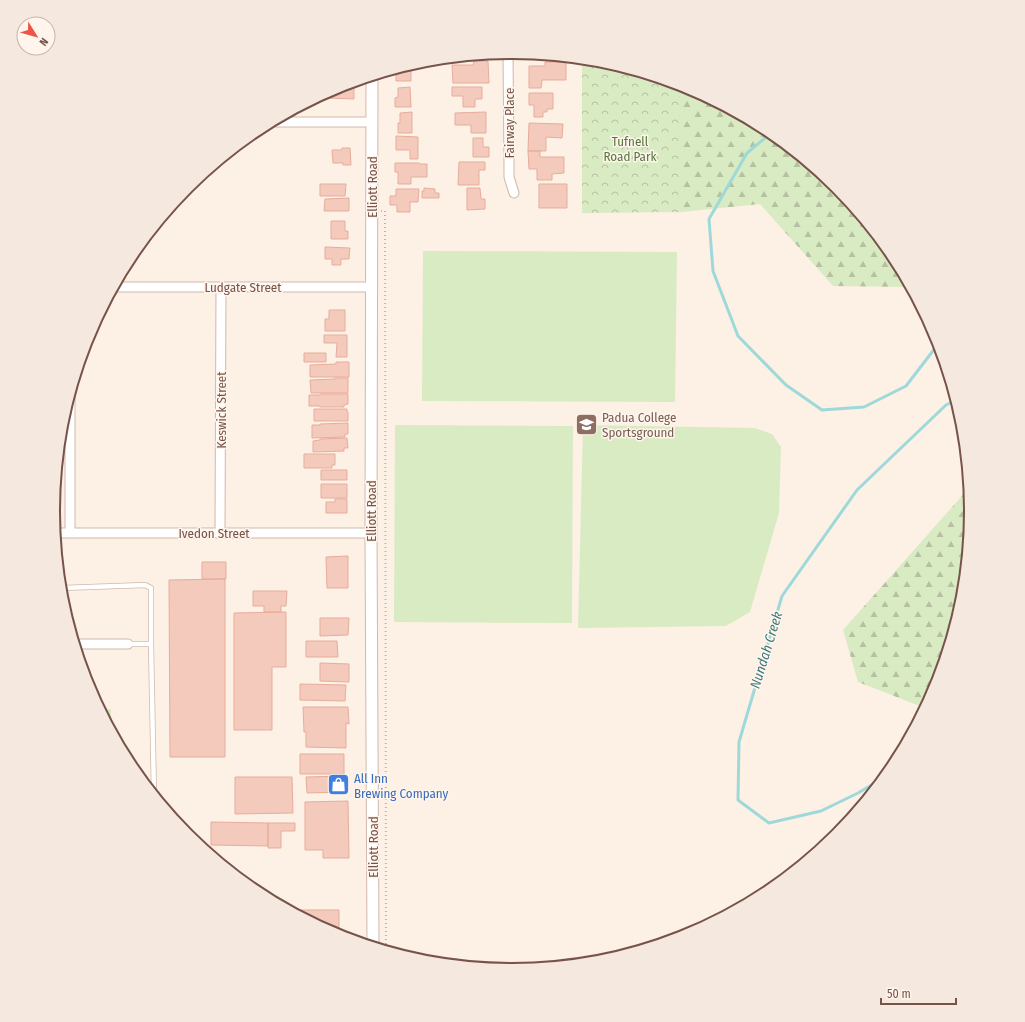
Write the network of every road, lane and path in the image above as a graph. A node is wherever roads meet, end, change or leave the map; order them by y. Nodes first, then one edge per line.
1 (508, 59) edge
2 (372, 81) edge
3 (284, 122) edge
4 (372, 122) junction
5 (514, 193) dead end
6 (372, 211) junction
7 (120, 287) edge
8 (221, 287) junction
9 (371, 287) junction
10 (70, 419) edge
11 (371, 532) junction
12 (61, 533) edge
13 (70, 533) junction
14 (220, 533) junction
15 (67, 588) edge
16 (81, 644) edge
17 (128, 644) joint
18 (151, 644) junction
19 (154, 786) edge
20 (373, 941) edge
21 (386, 945) edge

1 - 5 street, Fairway Place
2 - 4 street, Elliott Road
3 - 4 street
4 - 6 street, Elliott Road
6 - 9 street, Elliott Road
6 - 21 path
7 - 8 street, Ludgate Street
8 - 9 street, Ludgate Street
8 - 14 street, Keswick Street
9 - 11 street, Elliott Road
10 - 13 street
11 - 14 street, Ivedon Street
11 - 20 street, Elliott Road
12 - 13 street, Ivedon Street
13 - 14 street, Ivedon Street
15 - 18 lane
16 - 17 street
17 - 18 lane
18 - 19 lane

